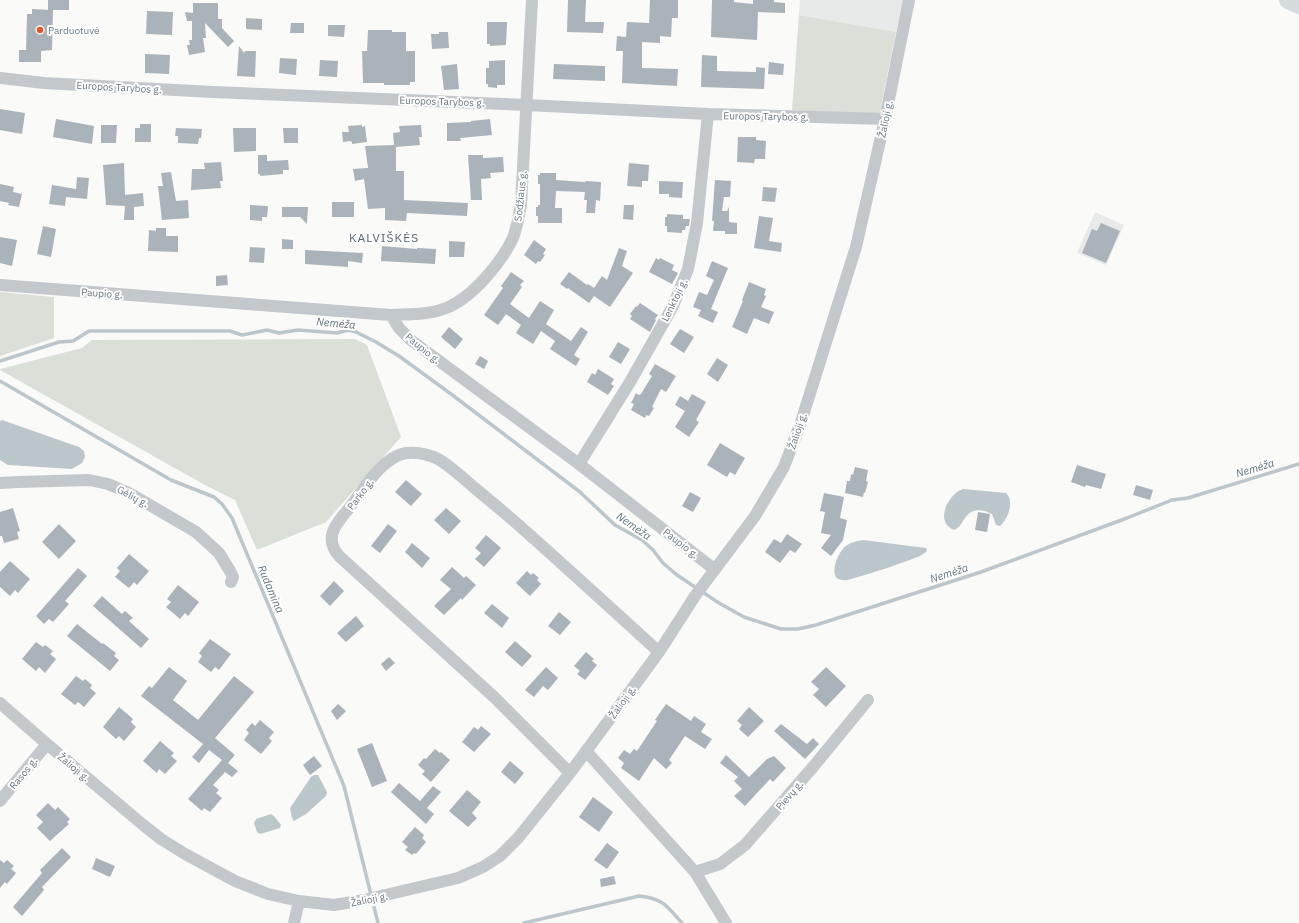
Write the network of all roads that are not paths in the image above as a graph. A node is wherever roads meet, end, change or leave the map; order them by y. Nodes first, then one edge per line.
1 (532, 0) edge
2 (909, 0) edge
3 (1288, 0) edge
4 (1299, 5) edge
5 (0, 78) edge
6 (527, 104) junction
7 (708, 114) junction
8 (885, 119) junction
9 (0, 285) edge
10 (391, 315) junction
11 (579, 464) junction
12 (0, 483) edge
13 (714, 569) junction
14 (232, 582) dead end
15 (659, 652) junction
16 (868, 700) dead end
17 (0, 703) edge
18 (47, 744) junction
19 (586, 751) junction
20 (570, 773) junction
21 (0, 801) edge
22 (695, 872) junction
23 (298, 902) junction
24 (294, 923) edge
25 (726, 923) edge

1 - 6 street, Sodžiaus g.
2 - 8 street, Žalioji g.
3 - 4 main road
5 - 6 street, Europos Tarybos g.
6 - 7 street, Europos Tarybos g.
6 - 10 street, Sodžiaus g.
7 - 8 street, Europos Tarybos g.
7 - 11 street, Lenktoji g.
8 - 13 street, Žalioji g.
9 - 10 street, Paupio g.
10 - 11 street, Paupio g.
11 - 13 street, Paupio g.
12 - 14 street, Gėlių g.
13 - 15 street, Žalioji g.
15 - 19 street, Žalioji g.
15 - 20 street, Parko g.
16 - 22 street, Pievų g.
17 - 18 street, Žalioji g.
18 - 21 street, Rasos g.
18 - 23 street, Žalioji g.
19 - 20 street, Žalioji g.
19 - 22 street
20 - 23 street, Žalioji g.
22 - 25 street
23 - 24 street

